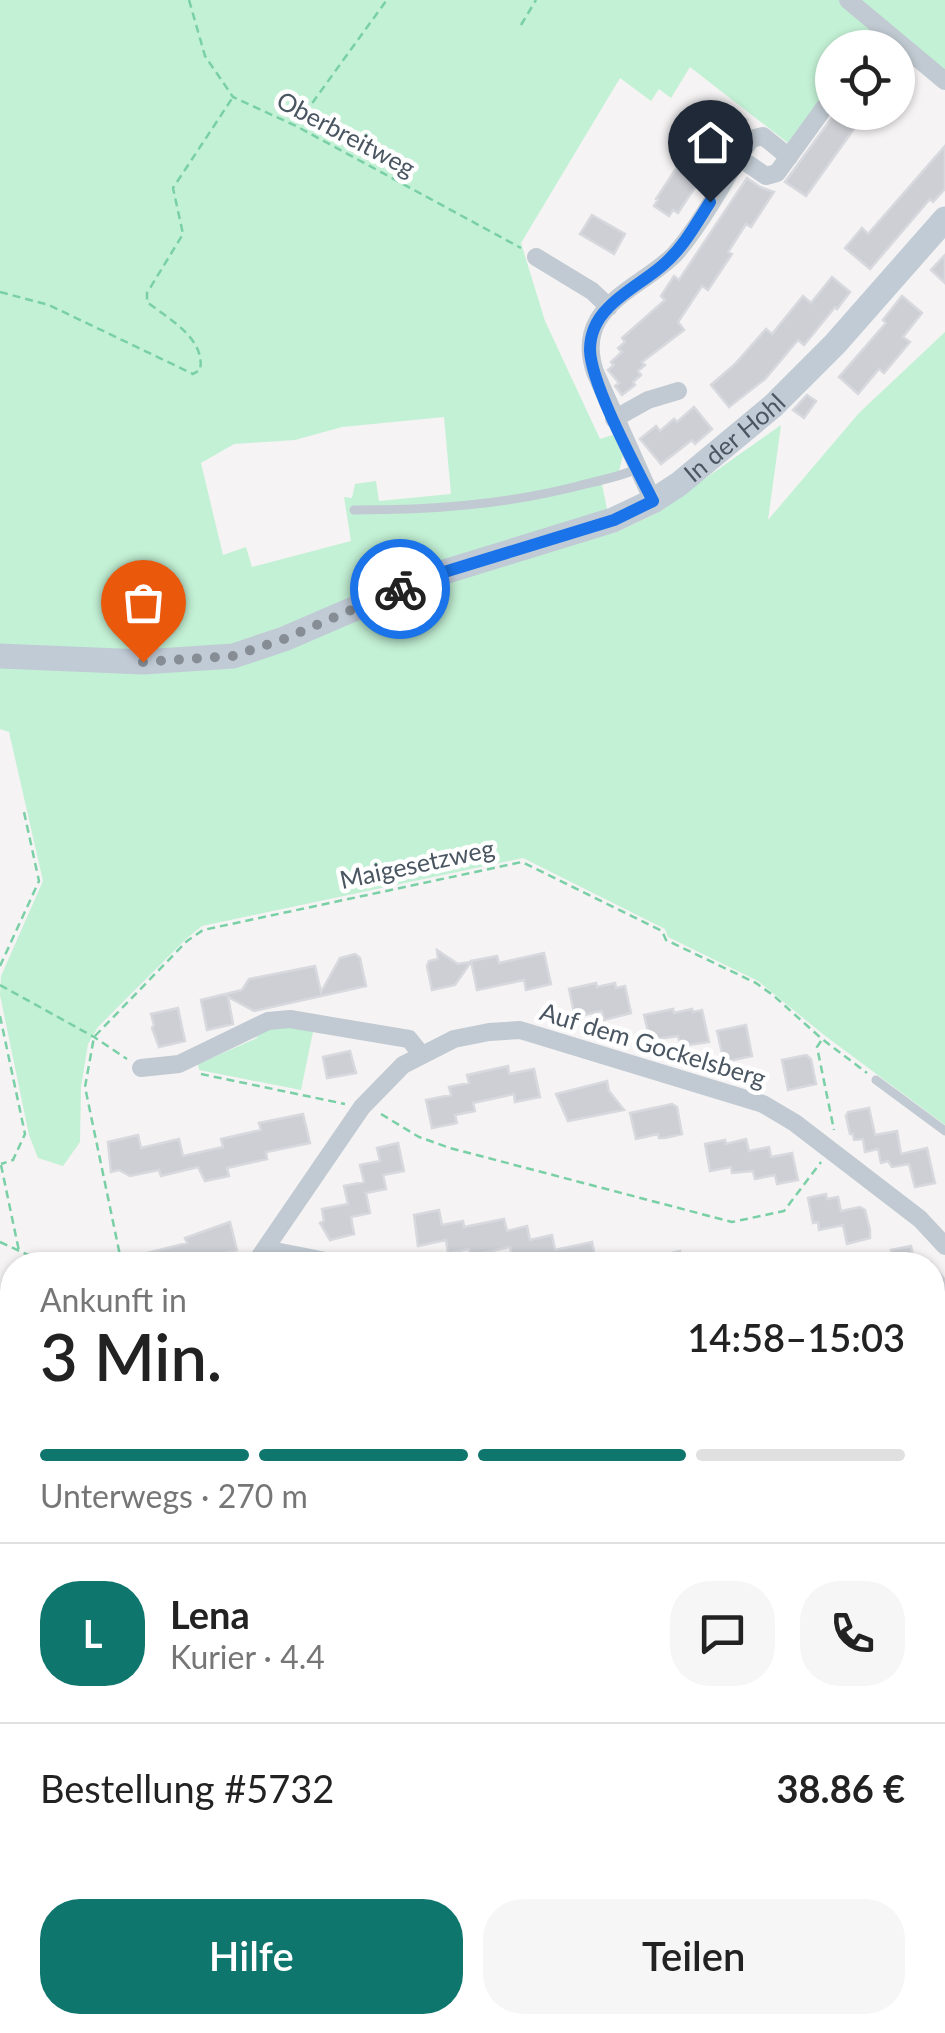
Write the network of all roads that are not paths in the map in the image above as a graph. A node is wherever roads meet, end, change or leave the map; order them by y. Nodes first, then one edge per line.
1 (848, 0) edge
2 (882, 28) joint
3 (945, 81) edge
4 (815, 120) edge
5 (790, 156) junction
6 (738, 157) junction
7 (945, 219) edge
8 (536, 257) road end
9 (609, 307) junction
10 (678, 390) dead end
11 (614, 419) junction
12 (637, 469) junction
13 (653, 501) junction
14 (354, 510) dead end
15 (0, 656) edge
16 (422, 1054) junction
17 (141, 1068) road end
18 (876, 1080) road end
19 (945, 1131) edge
20 (945, 1246) edge
21 (263, 1252) edge

1 - 2 street
2 - 3 street
4 - 5 street
5 - 6 street
5 - 6 street
6 - 9 street
7 - 13 street, In der Hohl
8 - 9 street
9 - 11 street
10 - 11 street
11 - 12 street
12 - 13 street
12 - 14 lane
13 - 15 street, In der Hohl
16 - 17 street
16 - 20 street, Auf dem Gockelsberg
16 - 21 street, Auf dem Gockelsberg
18 - 19 lane

